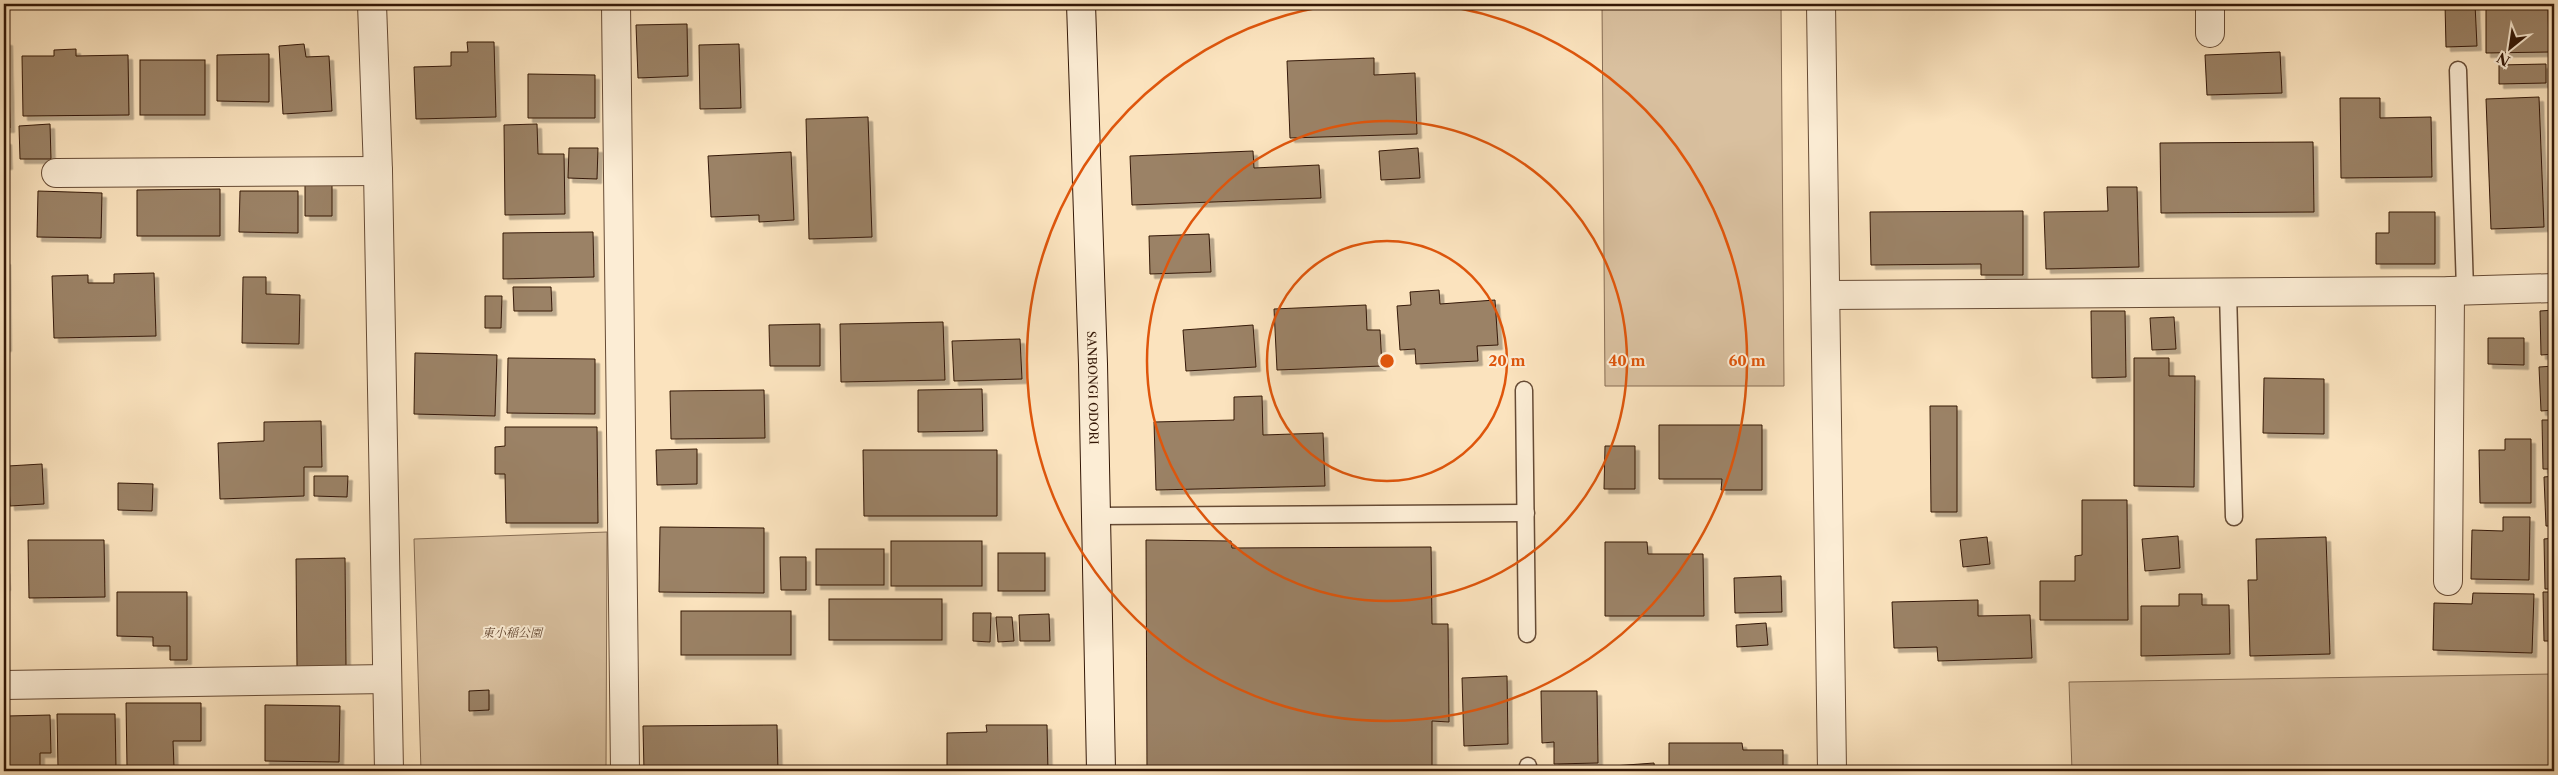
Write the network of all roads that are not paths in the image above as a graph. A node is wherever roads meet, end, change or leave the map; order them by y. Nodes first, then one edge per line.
1 (372, 4) edge
2 (616, 4) edge
3 (1081, 4) edge
4 (1821, 4) edge
5 (2210, 4) edge
6 (2210, 33) dead end
7 (2458, 70) dead end
8 (378, 171) junction
9 (56, 173) dead end
10 (2554, 288) edge
11 (2458, 291) junction
12 (2228, 292) junction
13 (1826, 295) junction
14 (1524, 390) dead end
15 (1526, 513) junction
16 (1096, 516) junction
17 (2234, 517) dead end
18 (2448, 581) dead end
19 (1527, 634) dead end
20 (387, 679) junction
21 (4, 685) edge
22 (389, 771) edge
23 (625, 771) edge
24 (1101, 771) edge
25 (1832, 771) edge

1 - 8 street
2 - 23 street
3 - 16 street, SANBONGI ODORI
4 - 13 street
5 - 6 street
7 - 11 lane
8 - 9 street
8 - 20 street
10 - 11 street
11 - 12 street
11 - 18 street
12 - 13 street
12 - 17 lane
13 - 25 street
14 - 15 lane
15 - 16 lane
15 - 19 lane
16 - 24 street, SANBONGI ODORI
20 - 21 street
20 - 22 street

